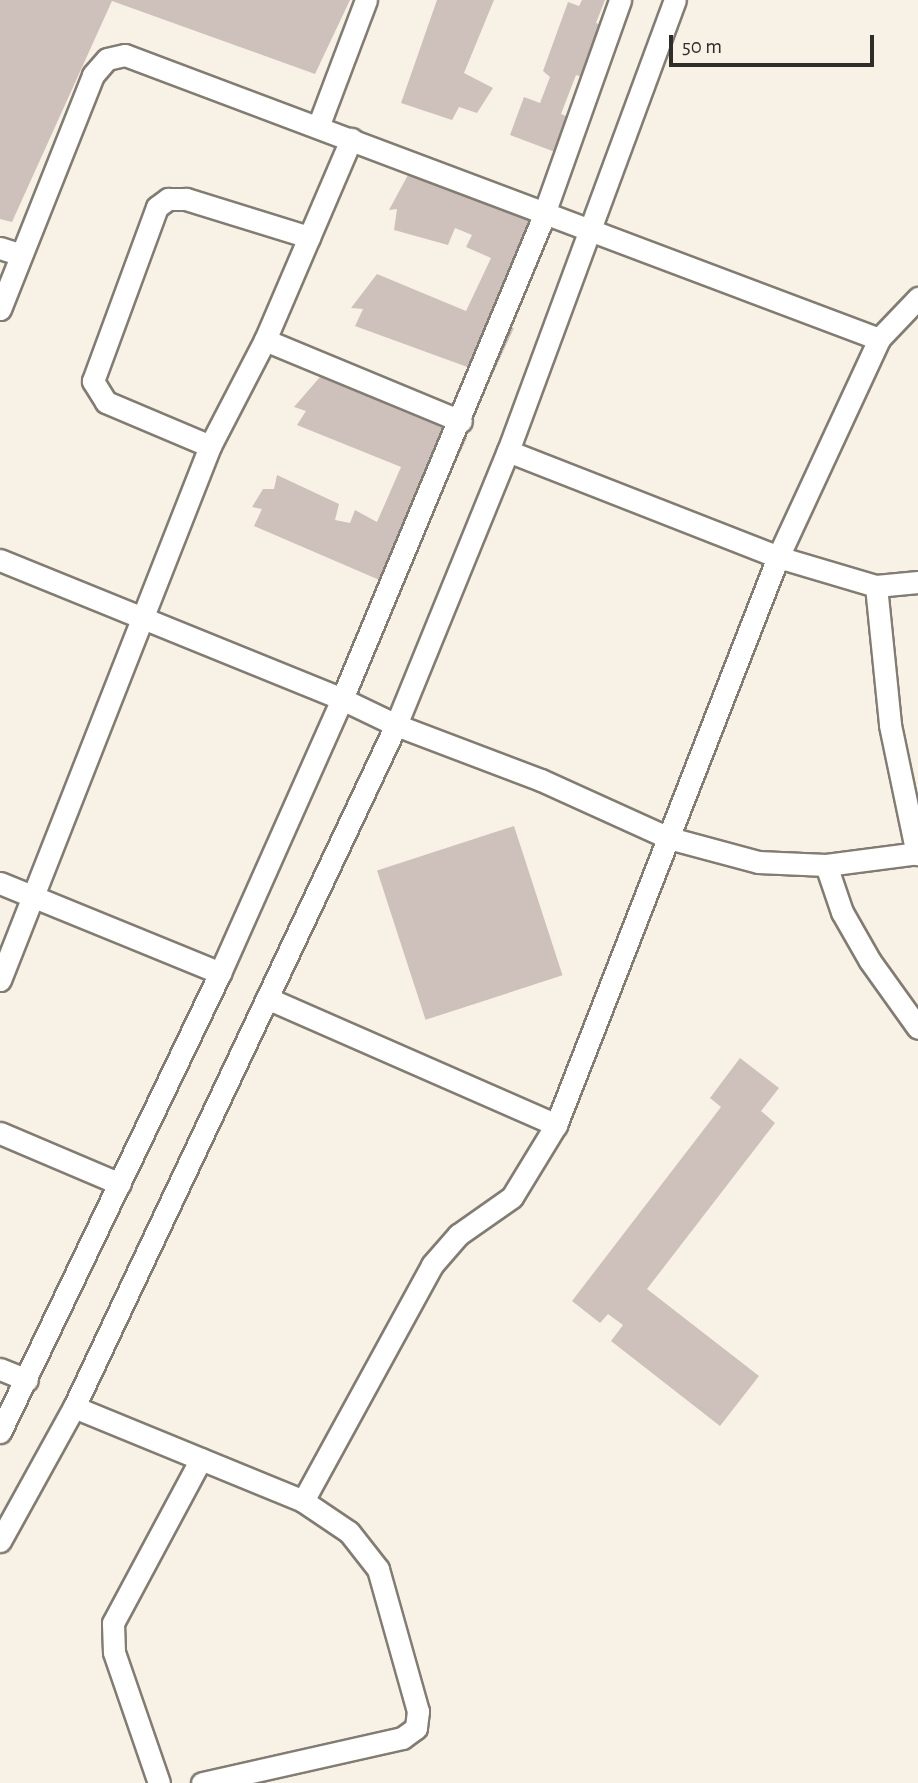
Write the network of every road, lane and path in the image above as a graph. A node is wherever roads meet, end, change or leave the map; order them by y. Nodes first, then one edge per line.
1 (366, 0) edge
2 (620, 0) edge
3 (674, 0) edge
4 (318, 127) junction
5 (351, 139) junction
6 (545, 212) junction
7 (591, 227) junction
8 (309, 236) junction
9 (0, 248) edge
10 (21, 255) junction
11 (918, 298) edge
12 (0, 309) edge
13 (879, 339) junction
14 (265, 340) junction
15 (461, 421) junction
16 (210, 446) junction
17 (508, 451) junction
18 (778, 557) junction
19 (0, 560) edge
20 (918, 582) edge
21 (876, 586) junction
22 (145, 617) junction
23 (342, 699) junction
24 (396, 725) junction
25 (669, 838) junction
26 (917, 853) edge
27 (826, 865) junction
28 (0, 883) edge
29 (35, 898) junction
30 (220, 973) junction
31 (0, 980) edge
32 (267, 998) junction
33 (918, 1028) edge
34 (555, 1125) junction
35 (0, 1133) edge
36 (120, 1184) junction
37 (0, 1368) edge
38 (27, 1380) junction
39 (74, 1407) junction
40 (0, 1433) edge
41 (201, 1459) junction
42 (303, 1502) junction
43 (0, 1541) edge
44 (159, 1783) edge
45 (202, 1783) edge

1 - 4 street
2 - 6 street
3 - 7 street
4 - 5 street
4 - 10 street
5 - 6 street
5 - 8 street
6 - 7 street
6 - 15 street
7 - 13 street
7 - 17 street
8 - 14 street
8 - 16 street
9 - 10 street
10 - 12 street
11 - 13 street
13 - 18 street
14 - 15 street
14 - 16 street
15 - 23 street
16 - 22 street
17 - 18 street
17 - 24 street
18 - 21 street
18 - 25 street
19 - 22 street
20 - 21 street
21 - 26 street
22 - 23 street
22 - 29 street
23 - 24 street
23 - 30 street
24 - 25 street
24 - 32 street
25 - 27 street
25 - 34 street
26 - 27 street
27 - 33 street
28 - 29 street
29 - 30 street
29 - 31 street
30 - 36 street
32 - 34 street
32 - 39 street
34 - 42 street
35 - 36 street
36 - 38 street
37 - 38 street
38 - 40 street
39 - 41 street
39 - 43 street
41 - 42 street
41 - 44 street
42 - 45 street

